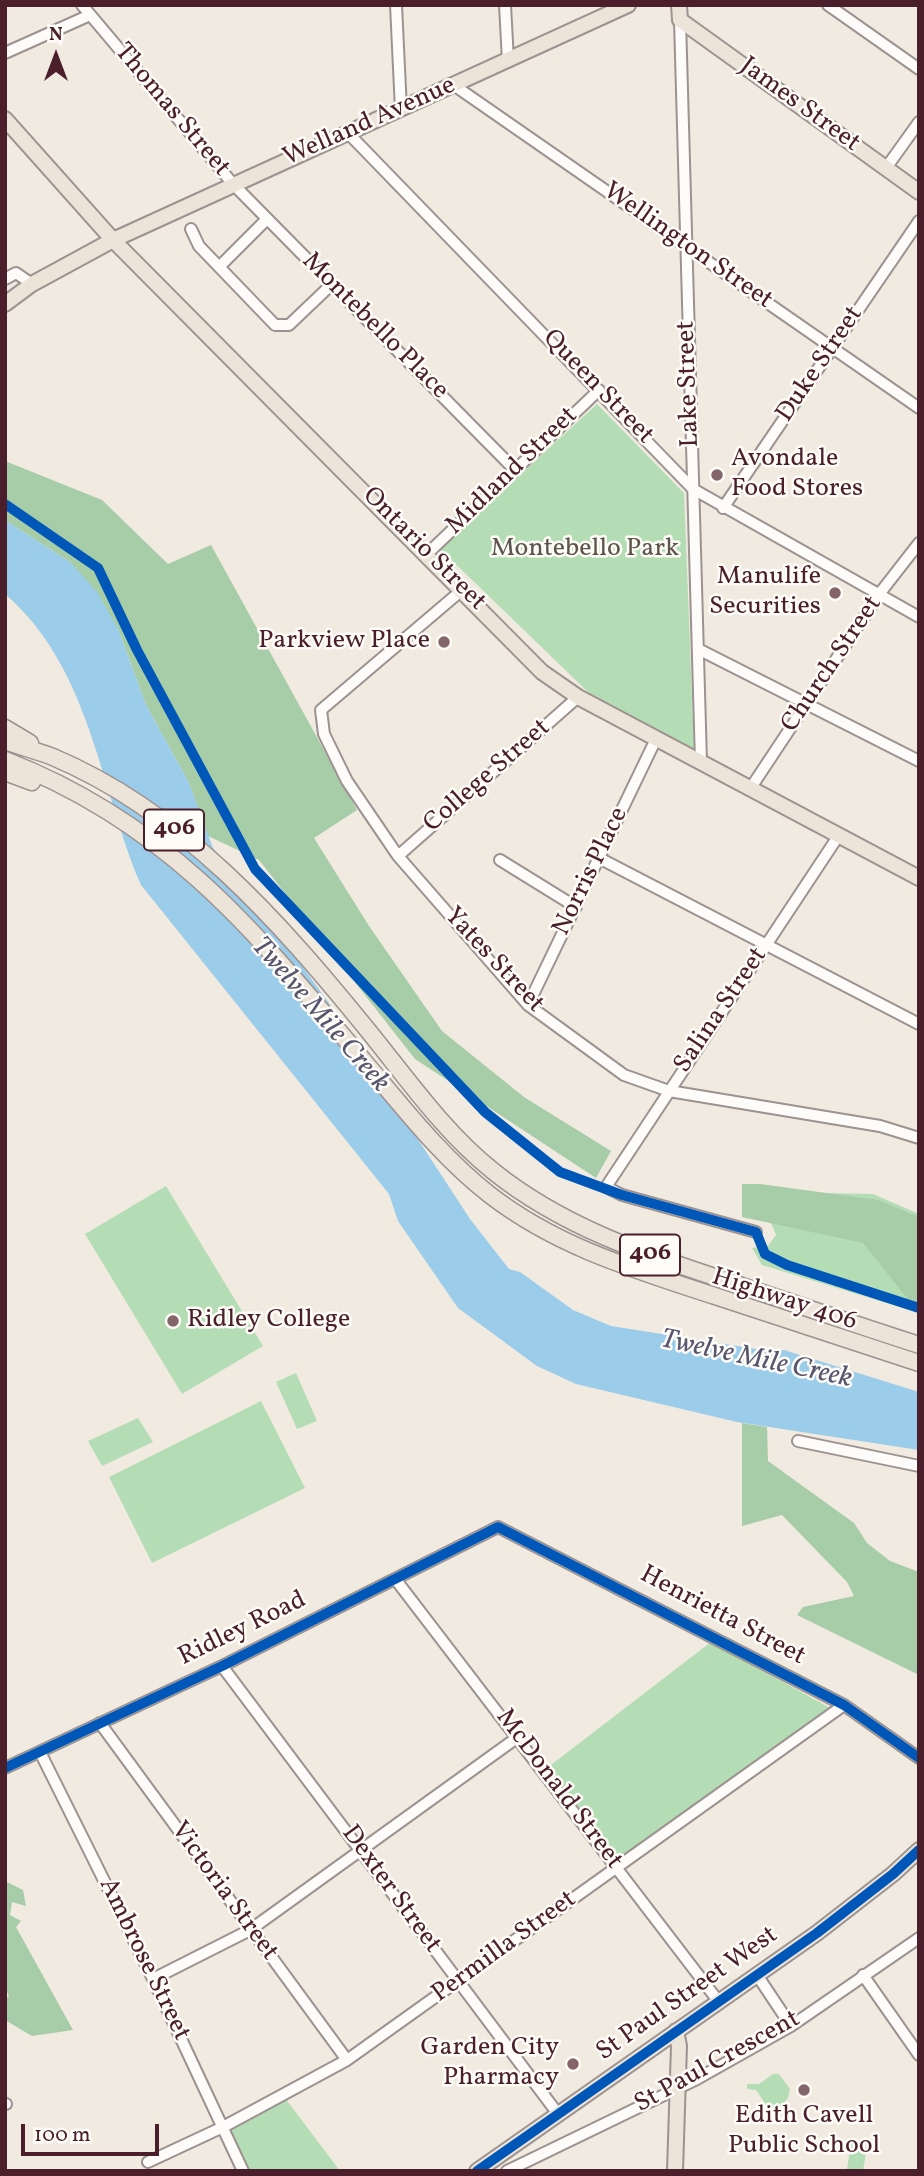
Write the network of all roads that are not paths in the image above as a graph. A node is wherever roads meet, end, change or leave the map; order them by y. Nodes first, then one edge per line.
1 (82, 5) edge
2 (396, 5) edge
3 (505, 5) edge
4 (628, 5) edge
5 (828, 5) edge
6 (679, 12) edge
7 (90, 15) junction
8 (5, 53) edge
9 (508, 61) junction
10 (919, 69) edge
11 (455, 86) junction
12 (401, 110) junction
13 (5, 119) edge
14 (919, 122) edge
15 (348, 133) junction
16 (886, 168) junction
17 (233, 184) junction
18 (919, 192) edge
19 (268, 219) junction
20 (919, 221) edge
21 (191, 229) dead end
22 (113, 240) junction
23 (687, 247) junction
24 (219, 267) junction
25 (5, 279) edge
26 (32, 284) junction
27 (332, 284) junction
28 (5, 304) edge
29 (832, 348) junction
30 (599, 390) junction
31 (919, 408) edge
32 (515, 470) junction
33 (693, 489) junction
34 (723, 508) junction
35 (919, 543) edge
36 (427, 554) junction
37 (462, 590) junction
38 (880, 593) junction
39 (919, 617) edge
40 (698, 649) junction
41 (578, 697) junction
42 (807, 705) junction
43 (5, 728) edge
44 (656, 739) junction
45 (5, 741) edge
46 (53, 757) junction
47 (5, 760) edge
48 (919, 761) edge
49 (701, 762) junction
50 (5, 772) edge
51 (750, 789) junction
52 (839, 835) junction
53 (145, 837) junction
54 (398, 856) junction
55 (599, 858) junction
56 (500, 860) dead end
57 (919, 878) edge
58 (576, 907) junction
59 (766, 945) junction
60 (528, 1006) junction
61 (919, 1024) edge
62 (669, 1091) junction
63 (919, 1138) edge
64 (756, 1232) dead end
65 (919, 1345) edge
66 (919, 1363) edge
67 (798, 1441) dead end
68 (919, 1466) edge
69 (498, 1527) joint
70 (396, 1580) junction
71 (222, 1666) junction
72 (844, 1705) junction
73 (100, 1723) junction
74 (518, 1737) junction
75 (40, 1752) junction
76 (919, 1758) edge
77 (5, 1769) edge
78 (919, 1850) edge
79 (362, 1851) junction
80 (617, 1868) junction
81 (250, 1930) junction
82 (919, 1938) edge
83 (757, 1975) junction
84 (863, 1975) junction
85 (153, 1979) junction
86 (458, 1983) junction
87 (719, 2002) junction
88 (791, 2026) junction
89 (676, 2031) junction
90 (919, 2055) edge
91 (347, 2060) junction
92 (679, 2088) junction
93 (558, 2114) junction
94 (223, 2127) junction
95 (148, 2162) dead end
96 (243, 2171) edge
97 (477, 2171) edge
98 (507, 2171) edge
99 (676, 2171) edge

1 - 7 street, Thomas Street
2 - 12 street
3 - 9 street
4 - 9 main road, Welland Avenue
5 - 10 street
6 - 16 main road, James Street
6 - 23 street, Lake Street
7 - 8 street
7 - 17 street, Thomas Street
9 - 11 main road, Welland Avenue
11 - 12 main road, Welland Avenue
11 - 23 street, Wellington Street
12 - 15 main road, Welland Avenue
13 - 22 main road, Ontario Street
14 - 16 street
15 - 17 main road, Welland Avenue
15 - 30 street, Queen Street
16 - 18 main road, James Street
17 - 19 street, Montebello Place
17 - 22 main road, Welland Avenue
19 - 24 street
19 - 27 street, Montebello Place
20 - 29 street, Duke Street
21 - 24 street
22 - 26 main road, Welland Avenue
22 - 36 main road, Ontario Street
23 - 29 street, Wellington Street
23 - 33 street, Lake Street
24 - 27 street
25 - 26 street
26 - 28 main road, Welland Avenue
27 - 32 street, Montebello Place
29 - 31 street, Wellington Street
29 - 34 street, Duke Street
30 - 32 street, Midland Street
30 - 33 street, Queen Street
32 - 36 street, Midland Street
33 - 34 street, Queen Street
33 - 40 street, Lake Street
34 - 38 street, Queen Street
35 - 38 street, Church Street
36 - 37 main road, Ontario Street
37 - 41 main road, Ontario Street
37 - 54 street, Yates Street
38 - 39 street, Queen Street
38 - 42 street, Church Street
40 - 42 street
40 - 49 street, Lake Street
41 - 44 main road, Ontario Street
41 - 54 street, College Street
42 - 48 street
42 - 51 street, Church Street
43 - 46 highway
44 - 49 main road, Ontario Street
44 - 55 street, Norris Place
45 - 46 highway, Highway 406 / 406
46 - 65 highway, Highway 406 / 406
47 - 53 highway, Highway 406 / 406
49 - 51 main road, Ontario Street
50 - 53 highway
51 - 52 main road, Ontario Street
52 - 57 main road, Ontario Street
52 - 59 street, Salina Street
53 - 66 highway, Highway 406 / 406
54 - 60 street, Yates Street
55 - 58 street, Norris Place
55 - 59 street
56 - 58 street
58 - 60 street, Norris Place
59 - 61 street
59 - 62 street, Salina Street
60 - 62 street, Yates Street
62 - 63 street, Yates Street
62 - 64 street, Salina Street
67 - 68 street
69 - 70 street, Ridley Road
69 - 72 street, Henrietta Street
70 - 71 street, Ridley Road
70 - 74 street, McDonald Street
71 - 73 street, Ridley Road
71 - 79 street, Dexter Street
72 - 76 street, Henrietta Street
72 - 80 street, Permilla Street
73 - 75 street, Ridley Road
73 - 81 street, Victoria Street
74 - 79 street
74 - 80 street, McDonald Street
75 - 77 street, Ridley Road
75 - 85 street, Ambrose Street
78 - 83 main road, St Paul Street West
79 - 81 street
79 - 86 street, Dexter Street
80 - 86 street, Permilla Street
80 - 87 street, McDonald Street
81 - 85 street
81 - 91 street, Victoria Street
82 - 84 street, St Paul Crescent
83 - 87 main road, St Paul Street West
83 - 88 street
84 - 88 street, St Paul Crescent
84 - 90 street
85 - 94 street, Ambrose Street
86 - 91 street, Permilla Street
86 - 93 street, Dexter Street
87 - 89 main road, St Paul Street West
88 - 92 street, St Paul Crescent
89 - 92 main road
89 - 93 main road, St Paul Street West
91 - 94 street, Permilla Street
92 - 98 street, St Paul Crescent
92 - 99 main road
93 - 97 main road, St Paul Street West
94 - 95 street, Permilla Street
94 - 96 street, Ambrose Street

